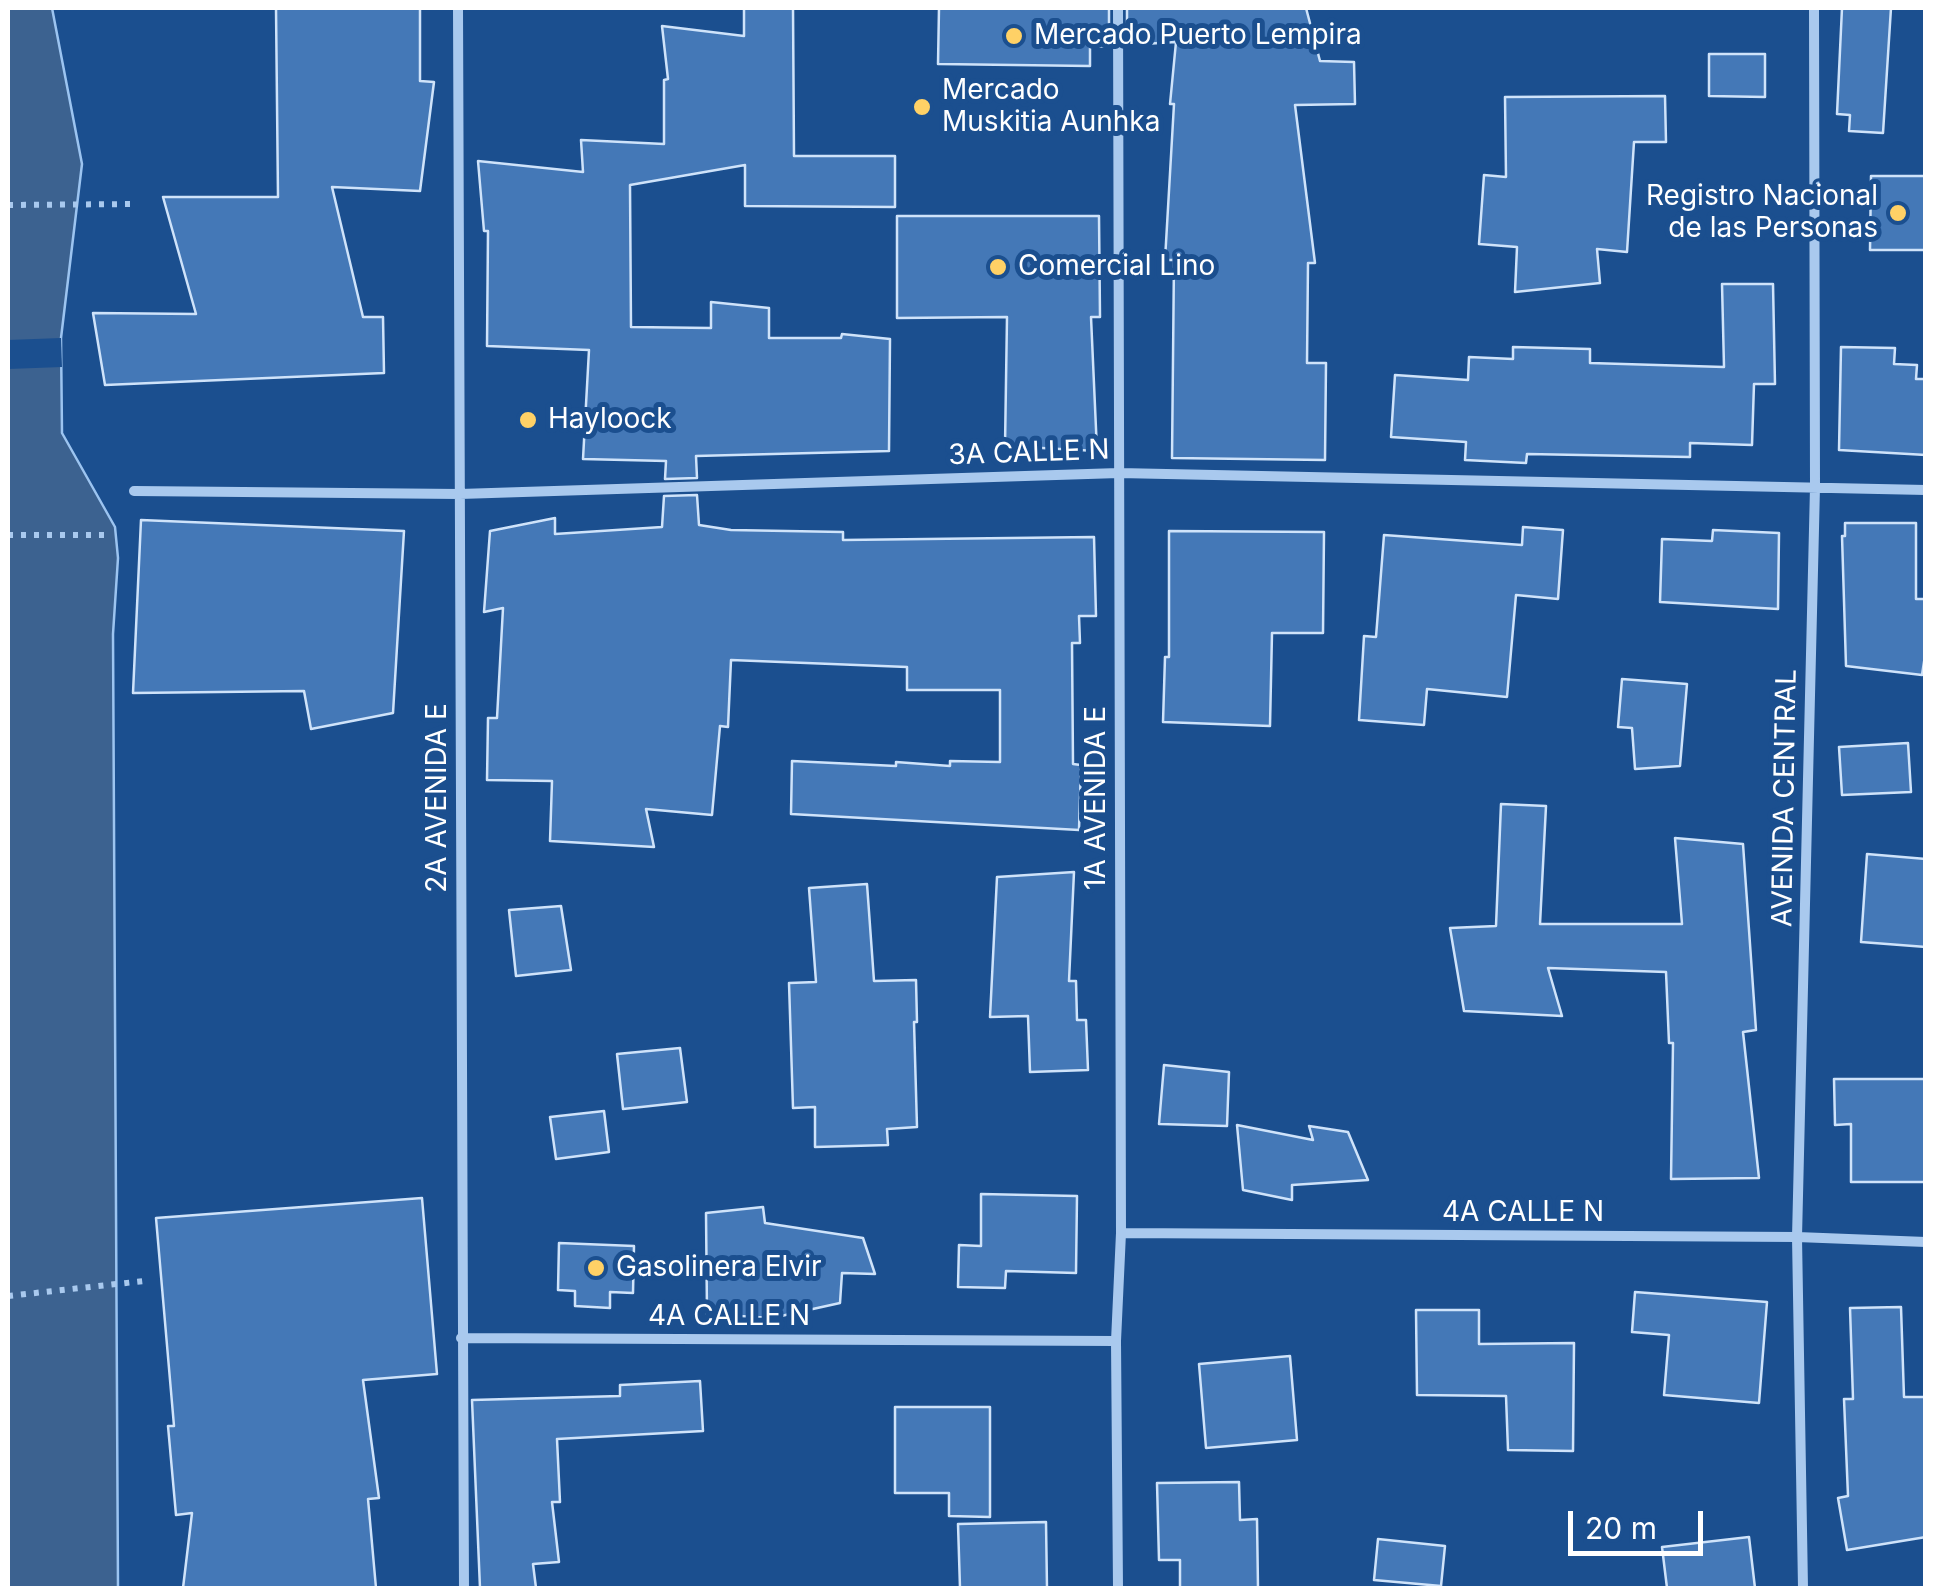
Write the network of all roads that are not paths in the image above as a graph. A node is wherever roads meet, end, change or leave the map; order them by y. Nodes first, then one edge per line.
1 (458, 8) edge
2 (1118, 8) edge
3 (1814, 8) edge
4 (1119, 472) junction
5 (1814, 487) junction
6 (1926, 490) edge
7 (134, 491) dead end
8 (460, 494) junction
9 (1121, 1233) junction
10 (1797, 1238) junction
11 (1926, 1242) edge
12 (462, 1338) junction
13 (1116, 1341) junction
14 (464, 1588) edge
15 (1118, 1588) edge
16 (1803, 1588) edge

1 - 8 street, 2A AVENIDA E
2 - 4 street, 1A AVENIDA E
3 - 5 street, AVENIDA CENTRAL
4 - 5 street, 3A CALLE N
4 - 8 street, 3A CALLE N
4 - 9 street, 1A AVENIDA E
5 - 6 street, 3A CALLE N
5 - 10 street, AVENIDA CENTRAL
7 - 8 street, 3A CALLE N
8 - 12 street, 2A AVENIDA E
9 - 10 street, 4A CALLE N
9 - 13 street, 1A AVENIDA E
10 - 11 street, 4A CALLE N
10 - 16 street, AVENIDA CENTRAL
12 - 13 street, 4A CALLE N
12 - 14 street, 2A AVENIDA E
13 - 15 street, 1A AVENIDA E

